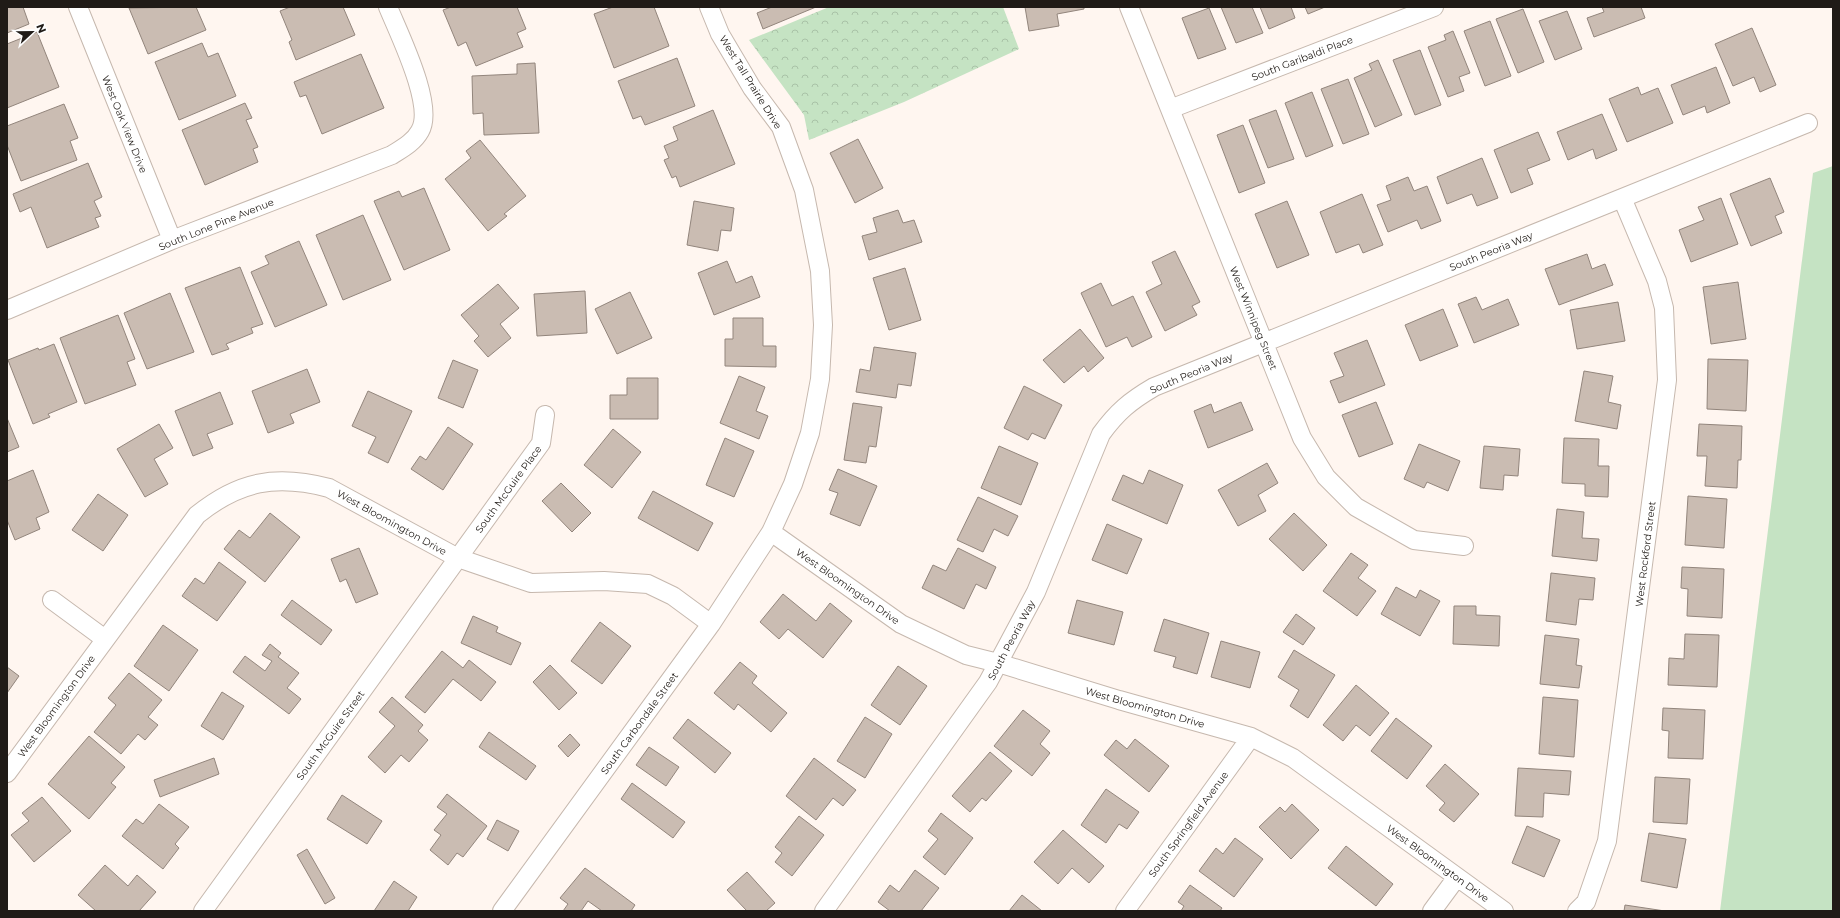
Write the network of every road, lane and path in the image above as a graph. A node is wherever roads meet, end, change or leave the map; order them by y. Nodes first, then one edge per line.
1 (78, 7) edge
2 (388, 7) edge
3 (709, 7) edge
4 (1130, 7) edge
5 (1434, 7) edge
6 (1170, 109) junction
7 (1808, 123) dead end
8 (1622, 198) junction
9 (172, 240) junction
10 (7, 310) edge
11 (1264, 343) junction
12 (545, 415) dead end
13 (771, 532) junction
14 (1464, 546) dead end
15 (458, 558) junction
16 (52, 600) dead end
17 (711, 624) junction
18 (105, 639) junction
19 (998, 663) junction
20 (1250, 737) junction
21 (7, 773) edge
22 (1457, 877) junction
23 (203, 911) edge
24 (502, 911) edge
25 (824, 911) edge
26 (1125, 911) edge
27 (1432, 911) edge
28 (1504, 911) edge
29 (1577, 911) edge

1 - 9 street, West Oak View Drive
2 - 9 street, South Lone Pine Avenue
3 - 13 street, West Tall Prairie Drive
4 - 6 street, West Winnipeg Street
5 - 6 street, South Garibaldi Place
6 - 11 street, West Winnipeg Street
7 - 8 street, South Peoria Way
8 - 11 street, South Peoria Way
8 - 29 street, West Rockford Street
9 - 10 street, South Lone Pine Avenue
11 - 14 street, West Winnipeg Street
11 - 19 street, South Peoria Way
12 - 15 street, South McGuire Place
13 - 17 street, South Carbondale Street
13 - 19 street, West Bloomington Drive
15 - 17 street, West Bloomington Drive
15 - 18 street, West Bloomington Drive
15 - 23 street, South McGuire Street
16 - 18 street
17 - 24 street, South Carbondale Street
18 - 21 street, West Bloomington Drive
19 - 20 street, West Bloomington Drive
19 - 25 street, South Peoria Way
20 - 22 street, West Bloomington Drive
20 - 26 street, South Springfield Avenue
22 - 27 street
22 - 28 street, West Bloomington Drive

